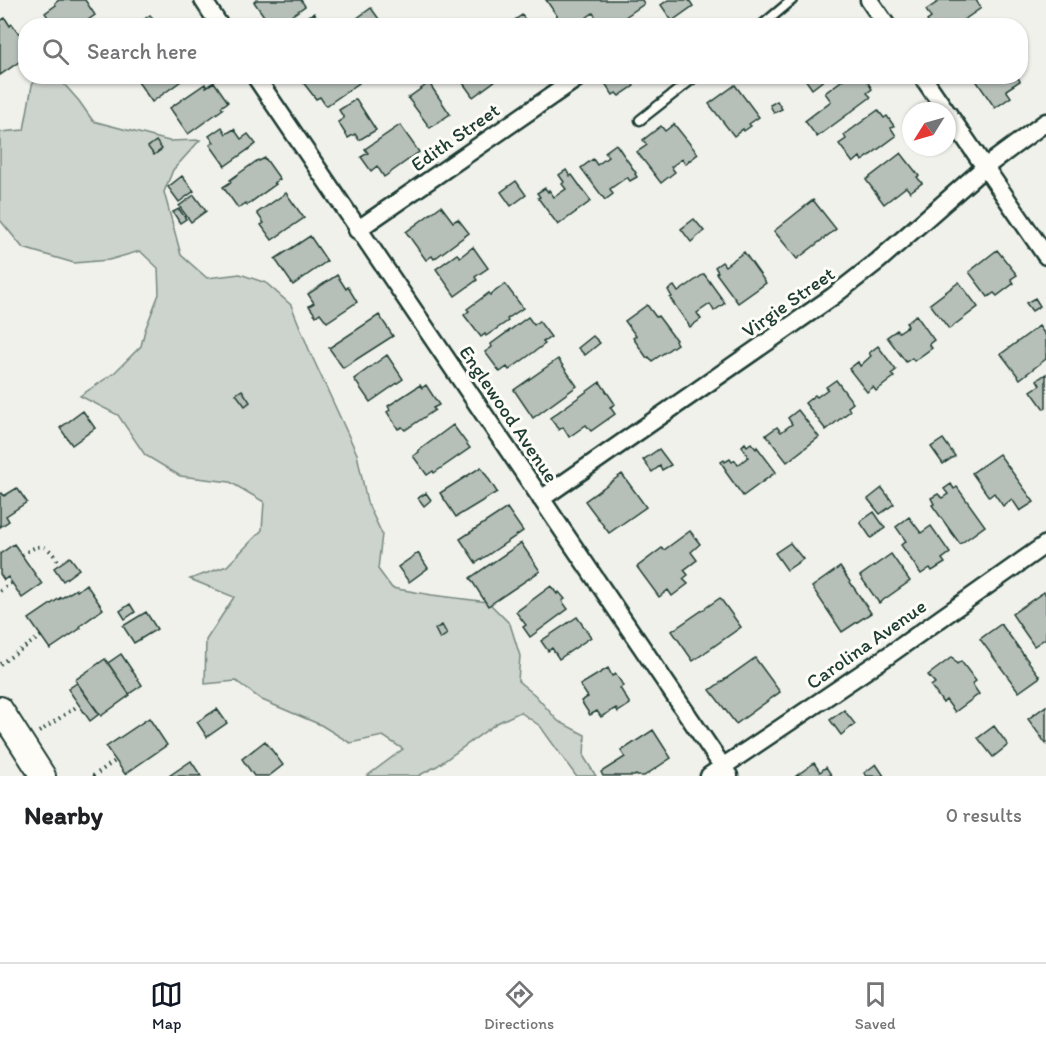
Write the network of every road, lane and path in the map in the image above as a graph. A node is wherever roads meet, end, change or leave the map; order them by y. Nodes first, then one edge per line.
1 (203, 0) edge
2 (792, 0) edge
3 (869, 0) edge
4 (215, 18) edge
5 (771, 18) edge
6 (881, 18) edge
7 (260, 84) edge
8 (569, 84) edge
9 (686, 84) edge
10 (928, 84) edge
11 (940, 102) edge
12 (640, 120) dead end
13 (1046, 123) edge
14 (956, 125) edge
15 (985, 167) junction
16 (357, 230) junction
17 (1046, 256) edge
18 (542, 499) junction
19 (1046, 544) edge
20 (22, 555) dead end
21 (60, 564) dead end
22 (12, 582) dead end
23 (0, 591) edge
24 (41, 636) dead end
25 (0, 664) edge
26 (79, 705) dead end
27 (0, 709) edge
28 (46, 727) dead end
29 (115, 761) dead end
30 (720, 773) edge
31 (43, 776) edge
32 (93, 776) edge

1 - 4 street
2 - 5 lane
3 - 6 street
7 - 16 street, Englewood Avenue
8 - 16 street, Edith Street
9 - 12 lane
10 - 11 street
13 - 15 street, Virgie Street
14 - 15 street
15 - 17 street
15 - 18 street, Virgie Street
16 - 18 street, Englewood Avenue
18 - 30 street, Englewood Avenue
19 - 30 street, Carolina Avenue
20 - 21 path
22 - 23 path
24 - 25 path
26 - 28 path
27 - 31 street
29 - 32 path

